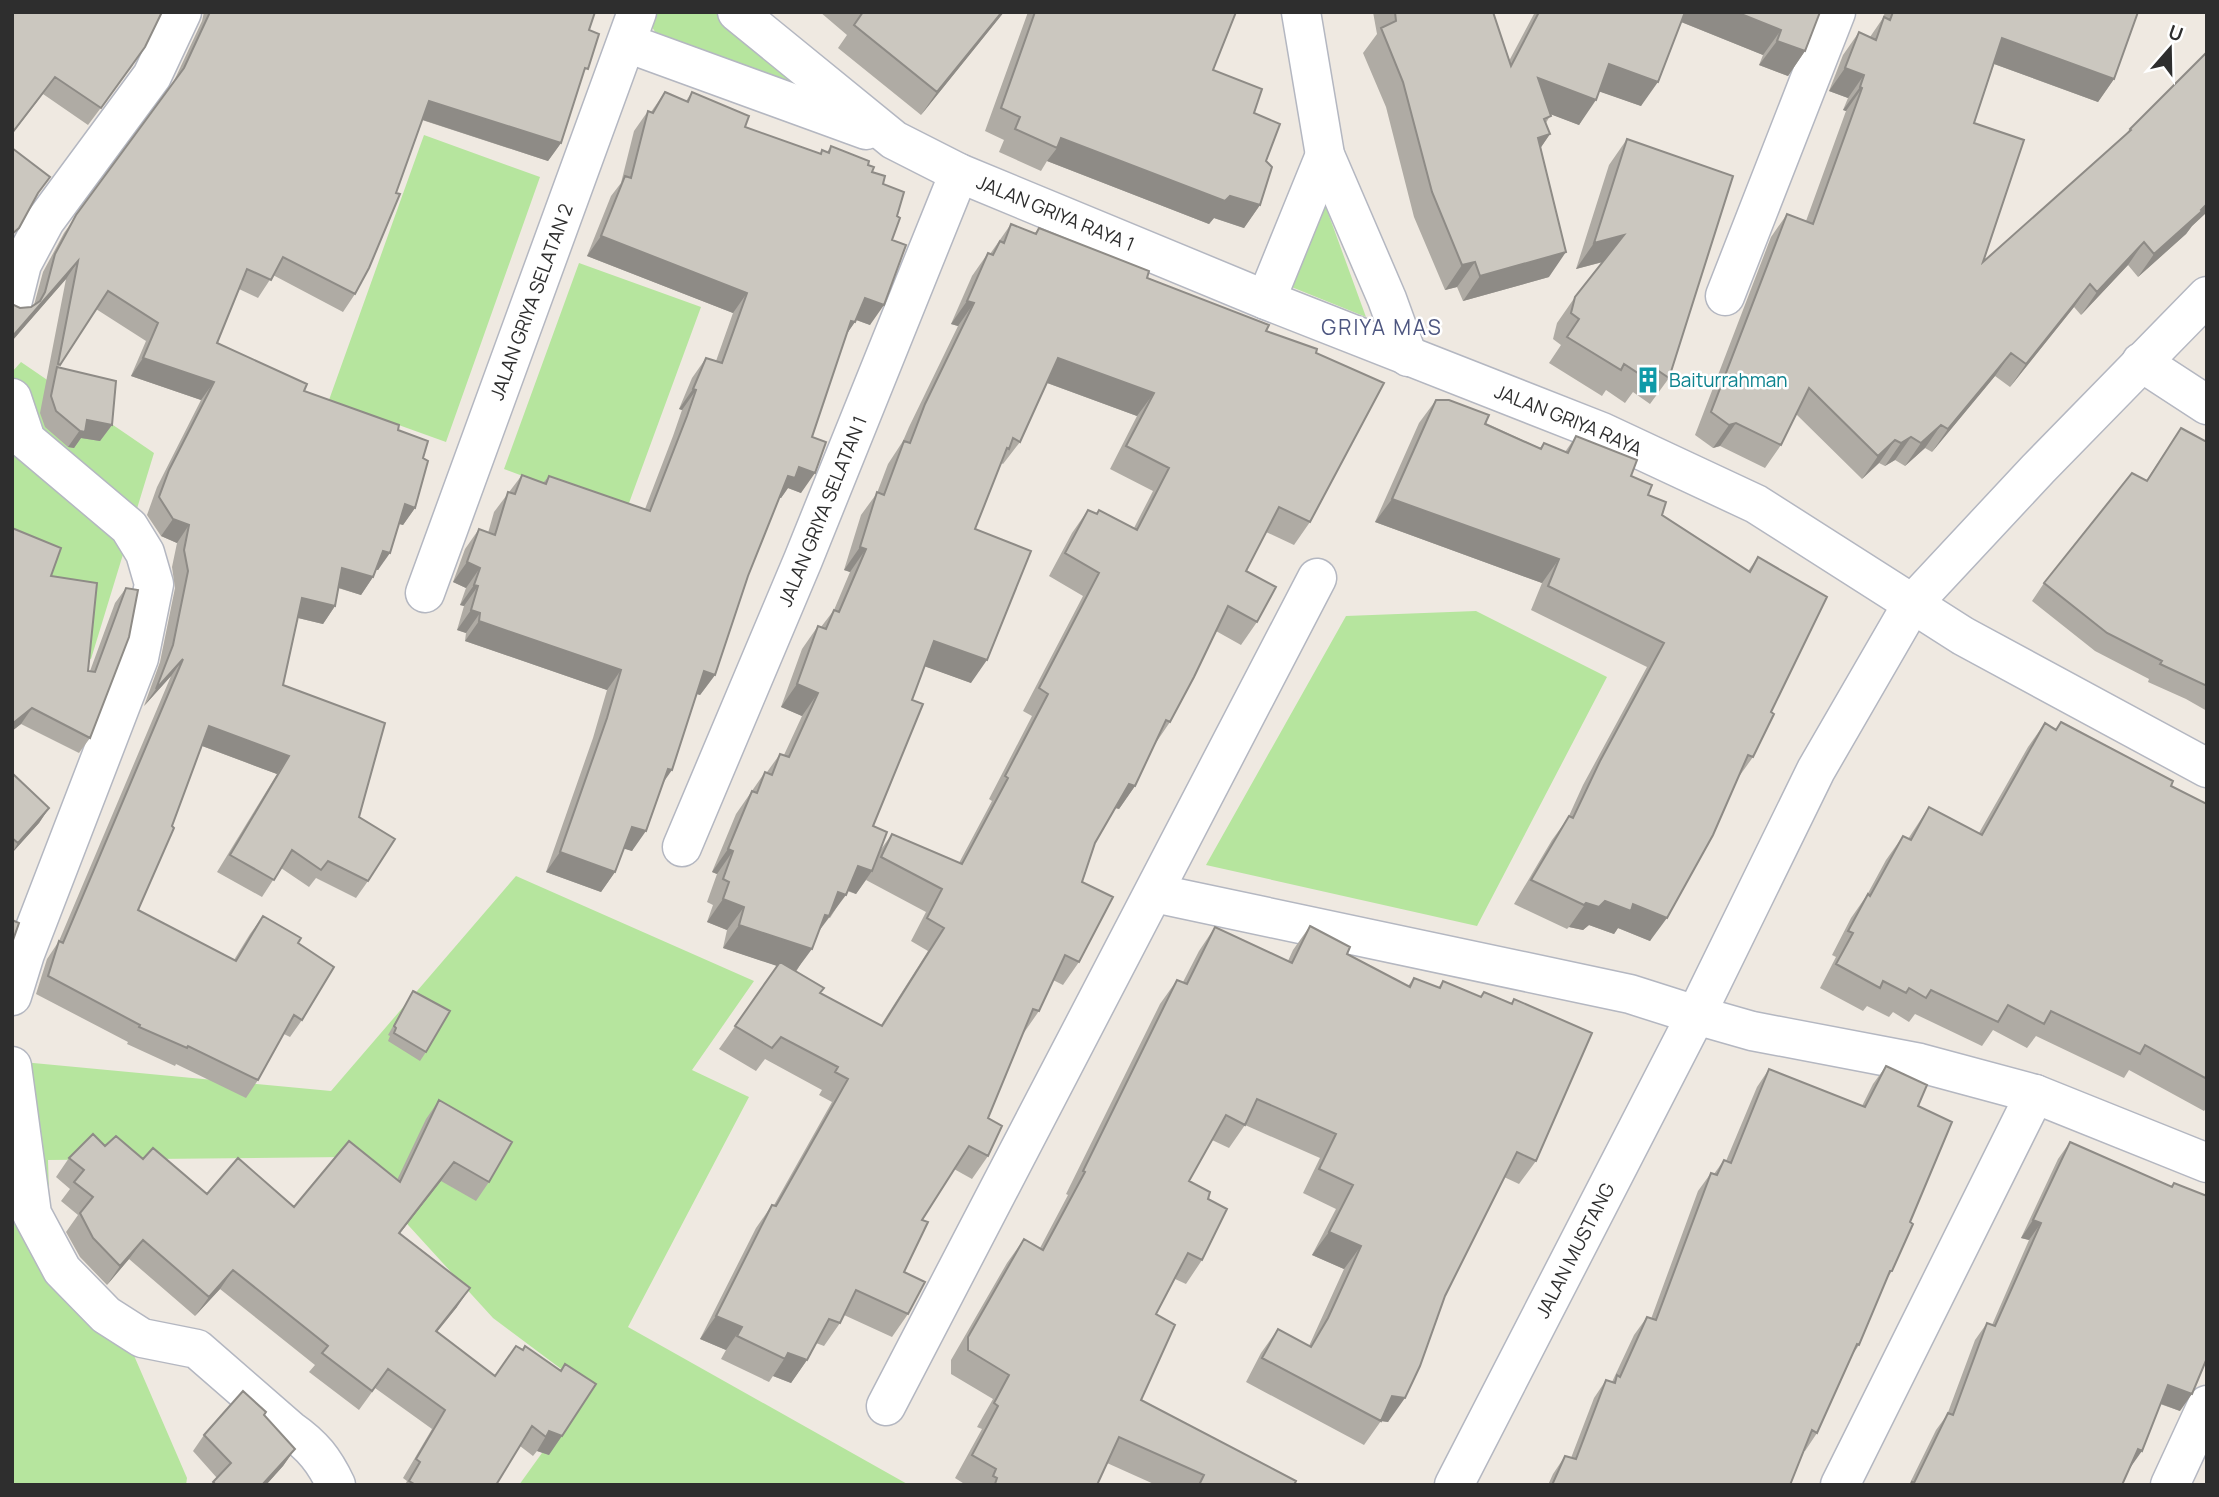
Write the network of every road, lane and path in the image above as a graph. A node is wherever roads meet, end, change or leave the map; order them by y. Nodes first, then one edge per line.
1 (182, 12) edge
2 (737, 12) edge
3 (1301, 12) edge
4 (1836, 12) edge
5 (632, 28) edge
6 (894, 140) junction
7 (1325, 155) junction
8 (959, 173) junction
9 (17, 259) edge
10 (1725, 296) dead end
11 (2207, 296) edge
12 (1266, 300) junction
13 (12, 304) edge
14 (1408, 356) junction
15 (2141, 362) junction
16 (12, 398) edge
17 (2207, 405) edge
18 (1317, 579) dead end
19 (425, 593) dead end
20 (1912, 604) junction
21 (2207, 768) edge
22 (682, 847) dead end
23 (1154, 893) junction
24 (12, 996) edge
25 (1696, 1015) junction
26 (12, 1066) edge
27 (2035, 1094) junction
28 (2207, 1163) edge
29 (2207, 1405) edge
30 (886, 1406) dead end
31 (336, 1485) edge
32 (1454, 1485) edge
33 (1840, 1485) edge
34 (2170, 1485) edge

1 - 9 street
2 - 6 street, JALAN GRIYA RAYA 1
3 - 7 street
4 - 10 street
5 - 6 street
5 - 19 street, JALAN GRIYA SELATAN 2
6 - 8 street, JALAN GRIYA RAYA 1
7 - 12 street
7 - 14 street
8 - 12 street, JALAN GRIYA RAYA 1
8 - 22 street, JALAN GRIYA SELATAN 1
9 - 13 street
11 - 15 street, JALAN MUSTANG
12 - 14 street, JALAN GRIYA RAYA 1
14 - 20 street, JALAN GRIYA RAYA
15 - 17 street
15 - 20 street, JALAN MUSTANG
16 - 24 street
18 - 23 street
20 - 21 street, JALAN GRIYA RAYA
20 - 25 street, JALAN MUSTANG
23 - 25 street
23 - 30 street
25 - 27 street
25 - 32 street, JALAN MUSTANG
26 - 31 street
27 - 28 street
27 - 33 street
29 - 34 street

